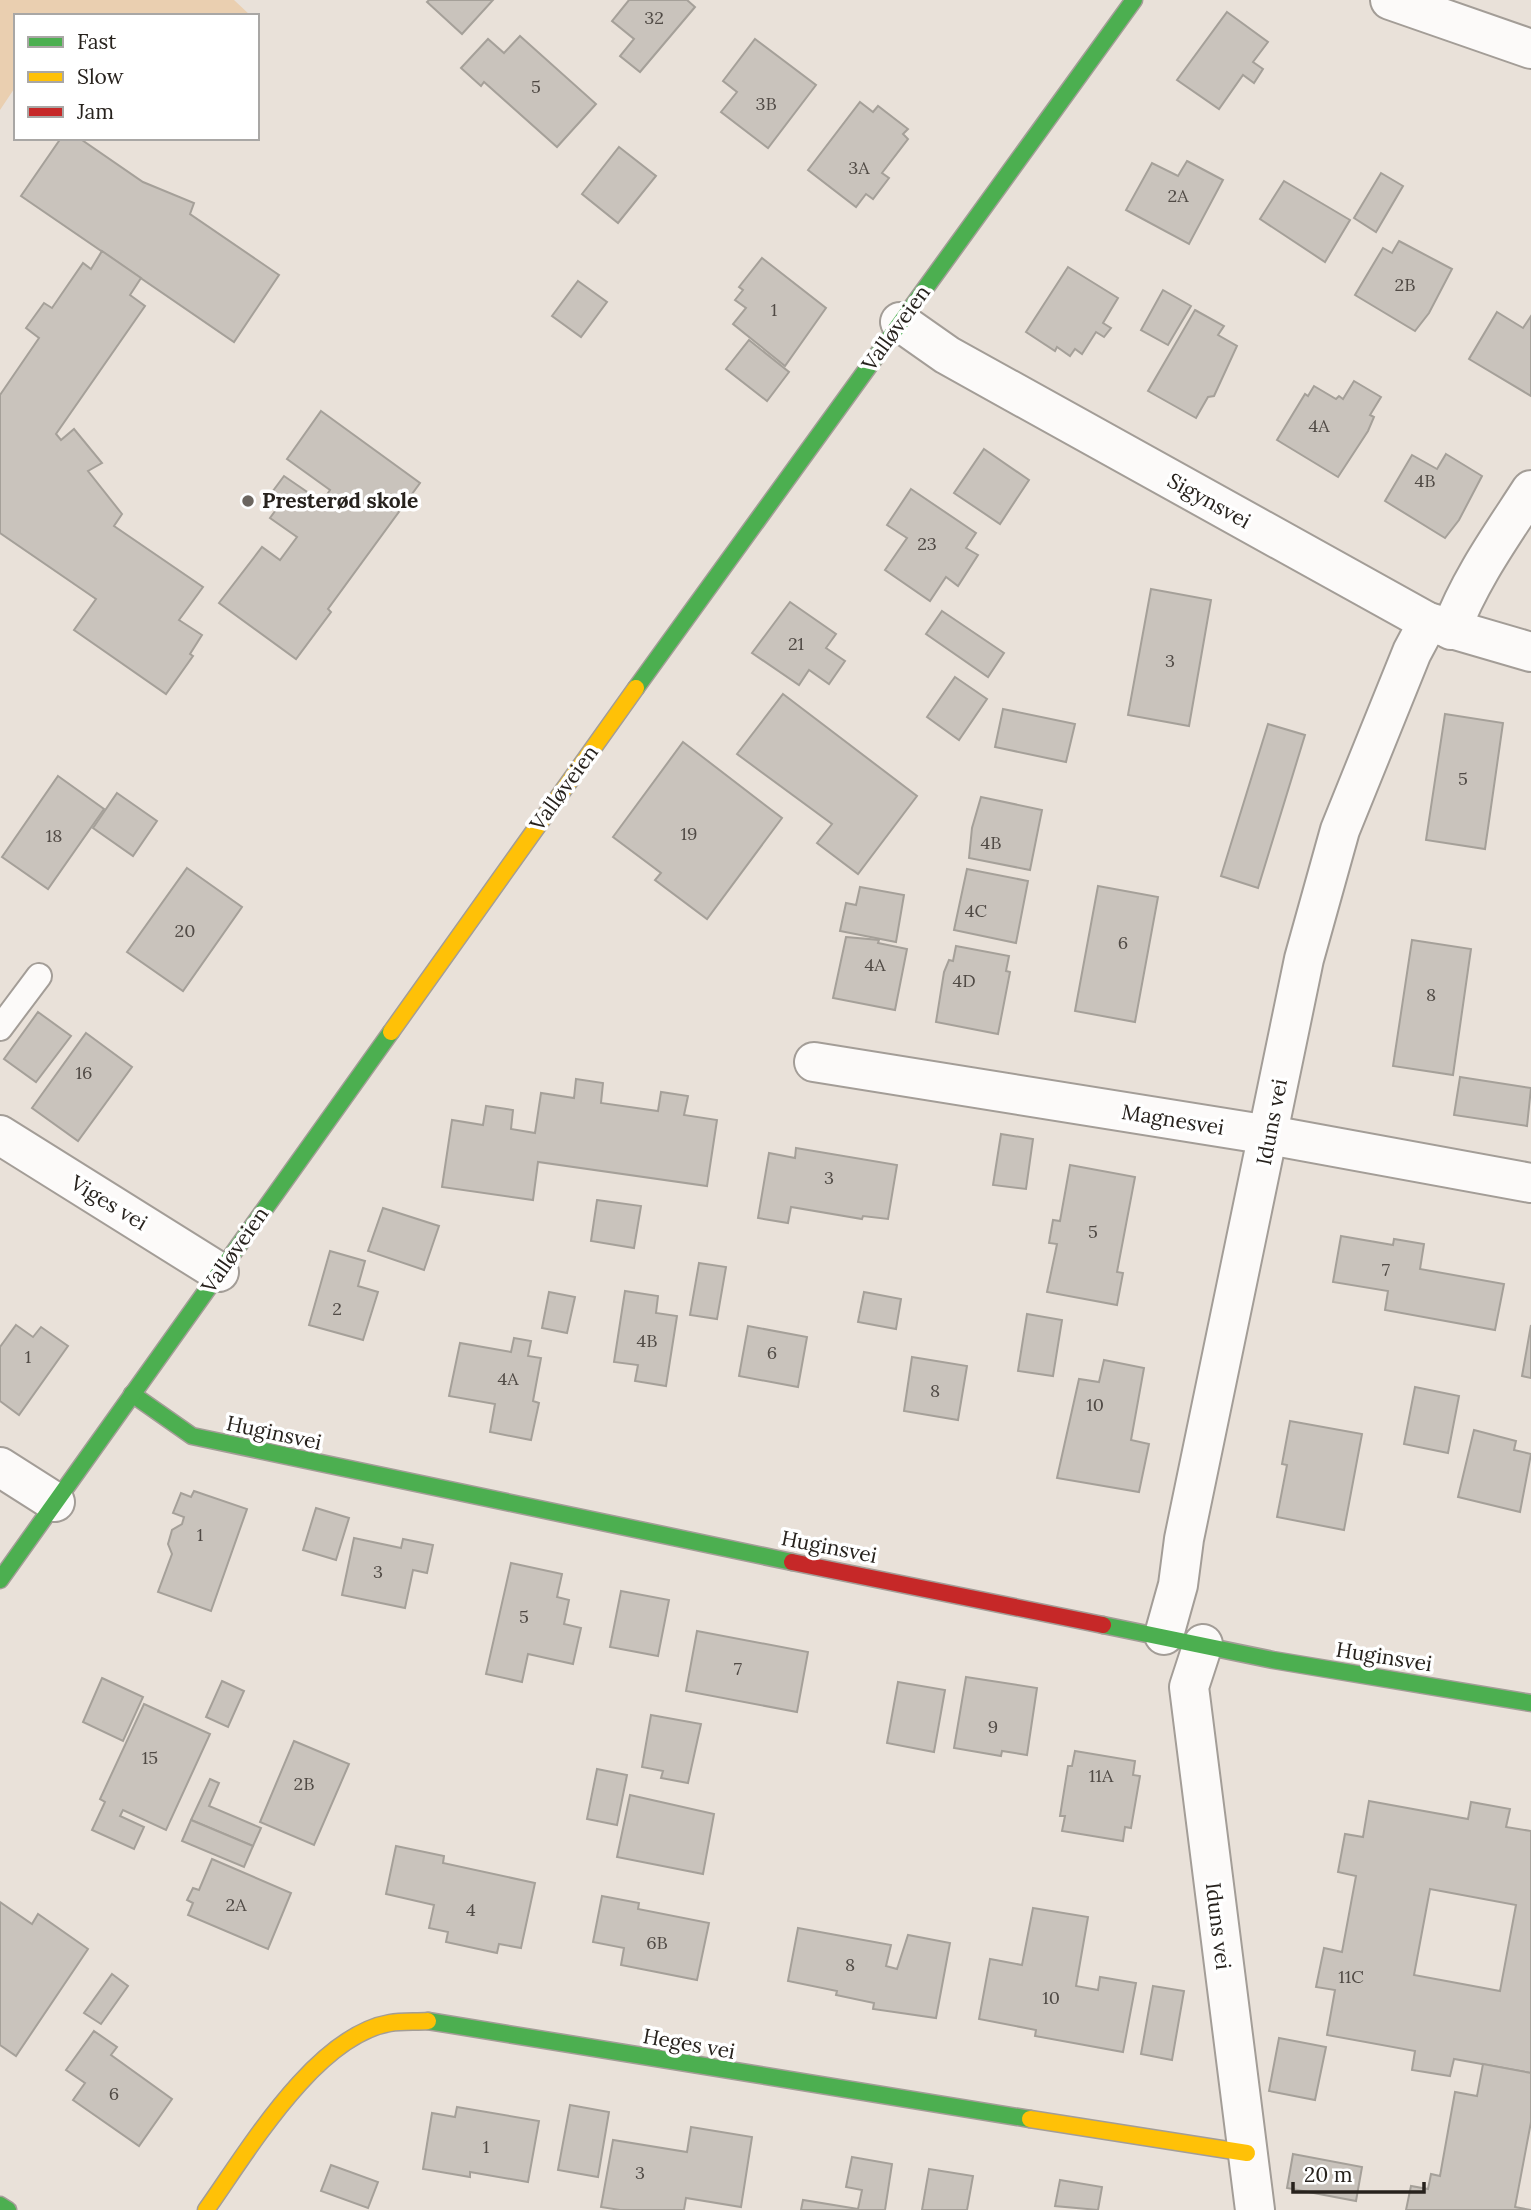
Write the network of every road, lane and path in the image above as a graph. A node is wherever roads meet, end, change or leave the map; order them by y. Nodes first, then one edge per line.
1 (1134, 0) edge
2 (1390, 0) edge
3 (1531, 49) edge
4 (900, 322) junction
5 (1531, 490) edge
6 (1440, 626) junction
7 (1531, 652) edge
8 (39, 976) dead end
9 (0, 1028) edge
10 (814, 1062) dead end
11 (0, 1135) edge
12 (1269, 1135) junction
13 (1531, 1183) edge
14 (219, 1272) junction
15 (132, 1394) junction
16 (0, 1466) edge
17 (55, 1503) junction
18 (0, 1580) edge
19 (1164, 1635) junction
20 (1203, 1644) junction
21 (1531, 1703) edge
22 (1247, 2153) junction
23 (0, 2205) edge
24 (8, 2210) edge
25 (206, 2210) edge
26 (1255, 2210) edge

1 - 4 street, Valløveien
2 - 3 street
4 - 6 street, Sigynsvei
4 - 14 street, Valløveien
5 - 6 street, Iduns vei
6 - 7 street, Sigynsvei
6 - 12 street, Iduns vei
8 - 9 lane
10 - 12 street, Magnesvei
11 - 14 street, Viges vei
12 - 13 street, Magnesvei
12 - 19 street, Iduns vei
14 - 15 street, Valløveien
15 - 17 street, Valløveien
15 - 19 street, Huginsvei
16 - 17 street
17 - 18 street, Valløveien
19 - 20 street, Huginsvei
20 - 21 street, Huginsvei
20 - 22 street, Iduns vei
22 - 25 street, Heges vei
22 - 26 street, Iduns vei
23 - 24 street

